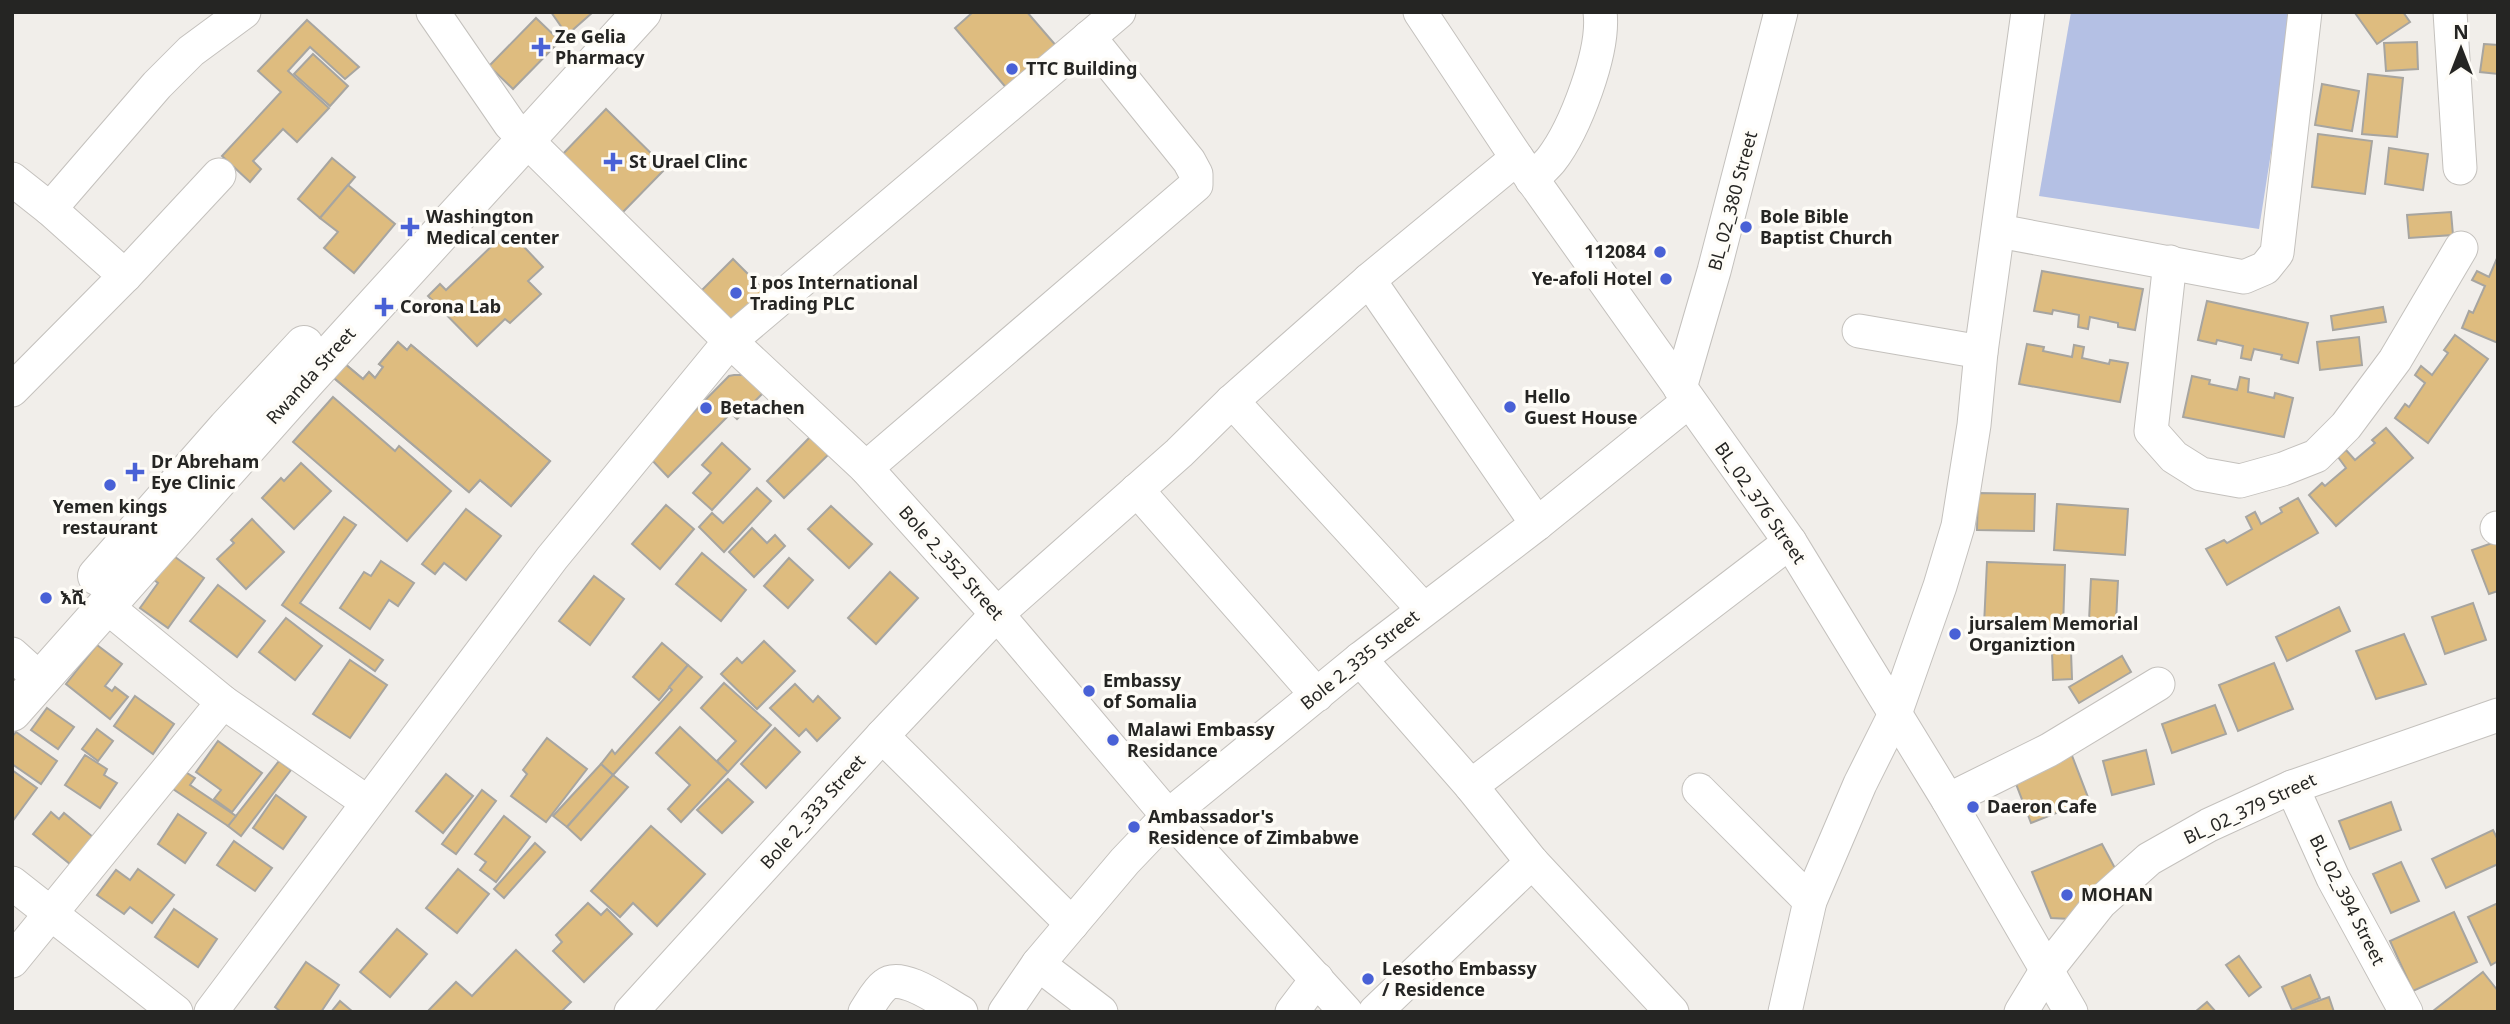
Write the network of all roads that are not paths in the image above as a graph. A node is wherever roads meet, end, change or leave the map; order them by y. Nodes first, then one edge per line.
1 (244, 12) edge
2 (433, 12) edge
3 (607, 12) edge
4 (642, 12) edge
5 (1119, 12) edge
6 (1420, 12) edge
7 (1600, 12) edge
8 (1782, 12) edge
9 (2028, 12) edge
10 (2305, 12) edge
11 (2450, 12) edge
12 (1090, 37) junction
13 (518, 132) junction
14 (2460, 168) dead end
15 (1524, 169) junction
16 (219, 175) dead end
17 (12, 179) edge
18 (50, 209) junction
19 (1999, 231) junction
20 (2461, 248) dead end
21 (2170, 262) junction
22 (125, 276) junction
23 (1369, 280) junction
24 (1859, 331) dead end
25 (730, 341) junction
26 (1981, 352) junction
27 (12, 390) edge
28 (1685, 394) junction
29 (1232, 401) junction
30 (866, 468) junction
31 (1137, 490) junction
32 (1537, 524) junction
33 (1790, 542) junction
34 (106, 606) junction
35 (1423, 609) junction
36 (997, 614) junction
37 (1360, 659) junction
38 (21, 668) edge
39 (2158, 684) dead end
40 (1317, 695) junction
41 (223, 702) junction
42 (12, 712) edge
43 (1895, 713) junction
44 (2498, 715) edge
45 (882, 736) junction
46 (1471, 786) junction
47 (2292, 787) junction
48 (1699, 790) dead end
49 (1948, 800) junction
50 (367, 802) junction
51 (1168, 816) junction
52 (1532, 862) junction
53 (12, 883) edge
54 (1810, 901) junction
55 (50, 914) junction
56 (1072, 924) junction
57 (12, 961) edge
58 (1038, 964) junction
59 (2046, 971) junction
60 (1317, 979) junction
61 (1666, 1010) edge
62 (176, 1012) edge
63 (211, 1012) edge
64 (631, 1012) edge
65 (865, 1012) edge
66 (961, 1012) edge
67 (1005, 1012) edge
68 (1101, 1012) edge
69 (1292, 1012) edge
70 (1346, 1012) edge
71 (1375, 1012) edge
72 (1785, 1012) edge
73 (2021, 1012) edge
74 (2071, 1012) edge
75 (2406, 1012) edge

1 - 18 street
2 - 13 street, Bole 2_352 Street
3 - 13 main road, Rwanda Street
4 - 13 main road, Rwanda Street
5 - 12 street
6 - 15 street, BL_02_376 Street
7 - 15 street, Bole 2_333 Street
8 - 28 street, BL_02_380 Street
9 - 19 street
10 - 21 street
11 - 14 street
12 - 25 street
12 - 30 street
13 - 25 street, Bole 2_352 Street
13 - 34 main road, Rwanda Street
13 - 38 main road, Rwanda Street
15 - 23 street, Bole 2_333 Street
15 - 28 street, BL_02_376 Street
16 - 22 street
17 - 18 street
18 - 22 street
19 - 21 street
19 - 26 street
20 - 21 street
22 - 27 street
23 - 29 street, Bole 2_333 Street
23 - 32 street
24 - 26 street
25 - 30 street, Bole 2_352 Street
25 - 50 street
26 - 43 street
28 - 32 street, Bole 2_335 Street
28 - 33 street, BL_02_376 Street
29 - 31 street, Bole 2_333 Street
29 - 35 street
30 - 36 street, Bole 2_352 Street
31 - 36 street, Bole 2_333 Street
31 - 40 street
32 - 35 street, Bole 2_335 Street
33 - 43 street, BL_02_376 Street
33 - 46 street
34 - 38 main road, Rwanda Street
34 - 41 street
35 - 37 street, Bole 2_335 Street
36 - 45 street, Bole 2_333 Street
36 - 51 street, Bole 2_352 Street
37 - 40 street, Bole 2_335 Street
37 - 46 street
38 - 42 main road, Rwanda Street
39 - 49 street
40 - 51 street, Bole 2_335 Street
41 - 50 street
41 - 55 street
43 - 49 street, BL_02_376 Street
43 - 54 street
44 - 47 street, BL_02_379 Street
45 - 56 street
45 - 64 street, Bole 2_333 Street
46 - 52 street
47 - 59 street, BL_02_379 Street
47 - 75 street, BL_02_394 Street
48 - 54 street
49 - 59 street, BL_02_376 Street
50 - 63 street
51 - 56 street, Bole 2_335 Street
51 - 60 street, Bole 2_352 Street
52 - 61 street
52 - 71 street
53 - 55 street
54 - 72 street
55 - 57 street
55 - 62 street
56 - 58 street, Bole 2_335 Street
58 - 67 street, Bole 2_335 Street
58 - 68 street
59 - 73 street, BL_02_379 Street
59 - 74 street, BL_02_376 Street
60 - 69 street
60 - 70 street, Bole 2_352 Street
65 - 66 street

